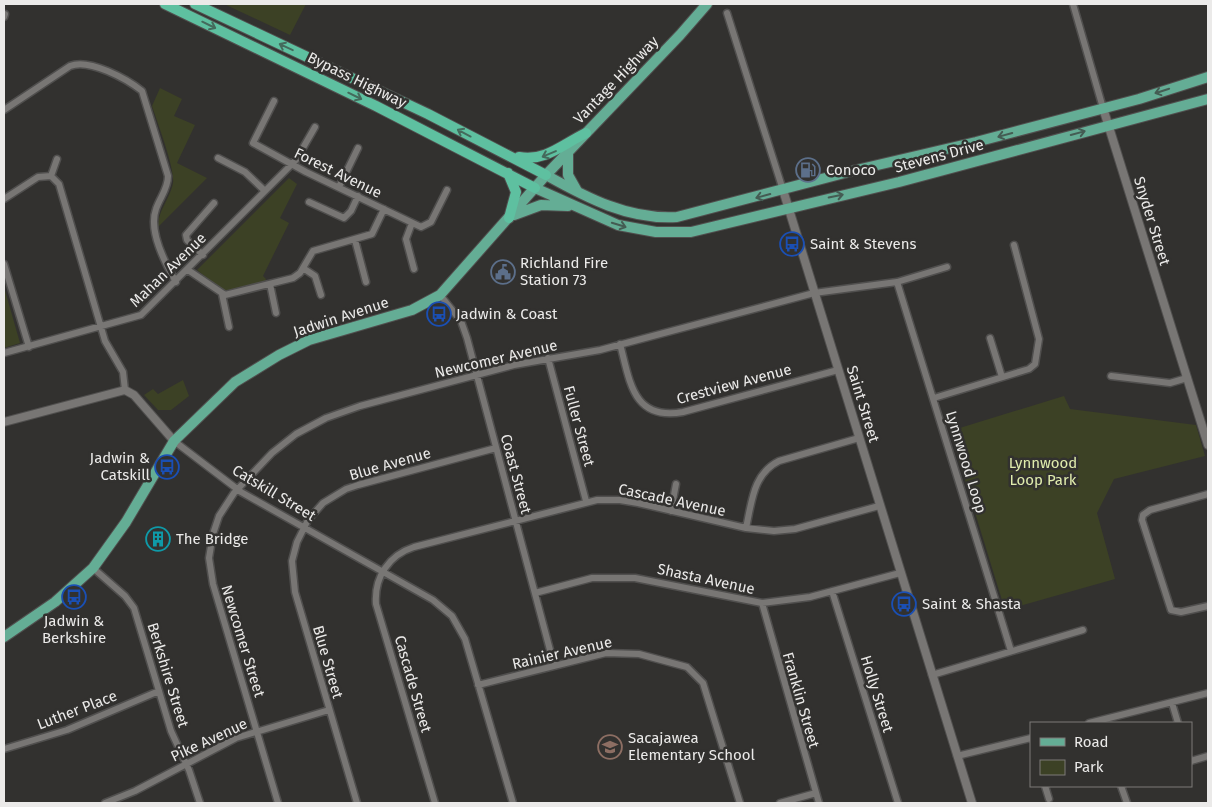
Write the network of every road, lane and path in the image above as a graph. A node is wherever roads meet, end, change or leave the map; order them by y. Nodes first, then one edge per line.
1 (165, 4) edge
2 (195, 4) edge
3 (707, 4) edge
4 (1073, 4) edge
5 (727, 13) dead end
6 (1208, 77) edge
7 (1208, 99) edge
8 (274, 101) dead end
9 (1103, 108) junction
10 (4, 110) edge
11 (1108, 124) junction
12 (315, 127) dead end
13 (586, 133) junction
14 (358, 148) dead end
15 (568, 152) junction
16 (507, 155) junction
17 (218, 158) dead end
18 (57, 159) dead end
19 (292, 164) junction
20 (508, 172) junction
21 (546, 175) junction
22 (51, 176) junction
23 (339, 187) junction
24 (535, 188) junction
25 (447, 190) dead end
26 (783, 190) junction
27 (265, 191) junction
28 (578, 192) junction
29 (358, 196) junction
30 (4, 199) edge
31 (310, 202) dead end
32 (214, 203) dead end
33 (574, 206) junction
34 (788, 208) junction
35 (384, 209) junction
36 (509, 218) junction
37 (412, 223) junction
38 (355, 240) junction
39 (1014, 245) dead end
40 (203, 255) junction
41 (4, 264) edge
42 (948, 267) dead end
43 (303, 268) junction
44 (188, 270) junction
45 (414, 270) dead end
46 (176, 282) junction
47 (366, 282) dead end
48 (897, 282) junction
49 (270, 284) junction
50 (814, 293) junction
51 (222, 294) junction
52 (321, 295) dead end
53 (440, 295) junction
54 (276, 313) dead end
55 (229, 327) dead end
56 (101, 328) junction
57 (990, 338) dead end
58 (620, 344) junction
59 (29, 347) junction
60 (4, 353) edge
61 (548, 358) junction
62 (838, 370) junction
63 (477, 375) junction
64 (1111, 376) dead end
65 (1002, 377) junction
66 (1188, 378) junction
67 (125, 390) junction
68 (934, 398) junction
69 (4, 422) edge
70 (859, 438) junction
71 (174, 441) junction
72 (1208, 445) edge
73 (496, 448) junction
74 (676, 484) dead end
75 (236, 489) junction
76 (1208, 494) edge
77 (586, 501) junction
78 (879, 506) junction
79 (671, 510) junction
80 (516, 520) junction
81 (303, 527) junction
82 (746, 528) junction
83 (92, 568) junction
84 (382, 572) junction
85 (900, 573) junction
86 (832, 592) junction
87 (535, 593) junction
88 (762, 604) junction
89 (1208, 606) edge
90 (1083, 630) dead end
91 (4, 637) edge
92 (1011, 651) junction
93 (554, 665) junction
94 (932, 675) junction
95 (478, 685) junction
96 (158, 691) junction
97 (1208, 694) edge
98 (1172, 703) junction
99 (329, 710) junction
100 (1102, 722) edge
101 (1178, 722) edge
102 (257, 731) junction
103 (1030, 738) edge
104 (4, 749) edge
105 (957, 756) junction
106 (1208, 756) edge
107 (1192, 761) edge
108 (186, 763) junction
109 (1045, 787) edge
110 (1121, 787) edge
111 (816, 793) junction
112 (1049, 799) dead end
113 (105, 803) edge
114 (200, 803) edge
115 (278, 803) edge
116 (357, 803) edge
117 (435, 803) edge
118 (513, 803) edge
119 (740, 803) edge
120 (780, 803) edge
121 (819, 803) edge
122 (898, 803) edge
123 (972, 803) edge
124 (1127, 803) edge

1 -> 20 highway, Bypass Highway
16 -> 2 highway, Bypass Highway
3 - 13 main road, Vantage Highway
4 - 9 street, Snyder Street
5 - 26 street, Saint Street
6 -> 9 main road, Stevens Drive
7 - 11 main road, Stevens Drive
8 - 19 street, Forest Avenue
9 - 11 street, Snyder Street
9 -> 26 main road, Stevens Drive
10 - 46 street
34 -> 11 main road, Stevens Drive
11 - 66 street, Snyder Street
12 - 19 street, Mahan Avenue
13 - 15 main road, Vantage Highway
13 -> 16 highway
14 - 23 street
15 - 21 main road, Vantage Highway
15 - 28 main road
16 - 21 highway, Bypass Highway
17 - 27 street
18 - 22 street
19 - 23 street, Forest Avenue
19 - 27 street, Mahan Avenue
20 - 24 highway, Bypass Highway
20 - 36 highway
21 - 24 main road, Jadwin Avenue
21 - 28 main road, Stevens Drive
22 - 30 street
22 - 56 street
23 - 29 street, Forest Avenue
24 - 33 main road, Stevens Drive
24 - 36 main road, Jadwin Avenue
25 - 37 street
26 -> 28 main road, Stevens Drive
26 - 34 street, Saint Street
27 - 40 street, Mahan Avenue
29 - 31 street
29 - 35 street, Forest Avenue
32 - 40 street
33 -> 34 main road, Stevens Drive
33 - 36 main road
34 - 50 street, Saint Street
35 - 37 street, Forest Avenue
35 - 38 street
36 - 53 main road, Jadwin Avenue
37 - 45 street
38 - 43 street
38 - 47 street
39 - 65 street
40 - 44 street, Mahan Avenue
41 - 59 street
42 - 48 street
43 - 49 street
43 - 52 street
44 - 46 street, Mahan Avenue
44 - 51 street
46 - 56 street, Mahan Avenue
48 - 50 street
48 - 68 street, Lynnwood Loop
49 - 51 street
49 - 54 street
50 - 58 street, Newcomer Avenue
50 - 62 street, Saint Street
51 - 55 street
53 - 63 street, Coast Street
53 - 71 main road, Jadwin Avenue
56 - 59 street, Mahan Avenue
56 - 67 street
57 - 65 street
58 - 61 street, Newcomer Avenue
58 - 62 street, Crestview Avenue
59 - 60 street, Mahan Avenue
61 - 63 street, Newcomer Avenue
61 - 77 street, Fuller Street
62 - 70 street, Saint Street
63 - 73 street, Coast Street
63 - 75 street, Newcomer Avenue
64 - 66 street
65 - 68 street
66 - 72 street, Snyder Street
67 - 69 street
67 - 71 street, Catskill Street
68 - 92 street, Lynnwood Loop
70 - 78 street, Saint Street
70 - 82 street
71 - 75 street, Catskill Street
71 - 83 main road, Jadwin Avenue
73 - 80 street, Coast Street
73 - 81 street, Blue Avenue
74 - 79 street
75 - 81 street, Catskill Street
75 - 102 street, Newcomer Street
76 - 89 street
77 - 79 street, Cascade Avenue
77 - 80 street, Cascade Avenue
78 - 82 street, Cascade Avenue
78 - 85 street, Saint Street
79 - 82 street, Cascade Avenue
80 - 84 street, Cascade Avenue
80 - 87 street, Coast Street
81 - 84 street, Catskill Street
81 - 99 street, Blue Street
83 - 91 main road, Jadwin Avenue
83 - 96 street, Berkshire Street
84 - 95 street, Catskill Street
84 - 117 street, Cascade Street
85 - 86 street, Shasta Avenue
85 - 94 street, Saint Street
86 - 88 street, Shasta Avenue
86 - 122 street, Holly Street
87 - 88 street, Shasta Avenue
87 - 93 street, Coast Street
88 - 111 street, Franklin Street
90 - 92 street
92 - 94 street
93 - 95 street, Rainier Avenue
93 - 119 street, Rainier Avenue
94 - 105 street, Saint Street
95 - 118 street, Catskill Street
96 - 104 street, Luther Place
96 - 108 street, Berkshire Street
97 - 98 street
98 - 100 street
98 - 101 street
99 - 102 street, Pike Avenue
99 - 116 street, Blue Street
102 - 108 street, Pike Avenue
102 - 115 street, Newcomer Street
103 - 105 street
105 - 123 street, Saint Street
106 - 107 street
108 - 113 street, Pike Avenue
108 - 114 street, Berkshire Street
109 - 112 street
110 - 124 street
111 - 120 street
111 - 121 street, Franklin Street

